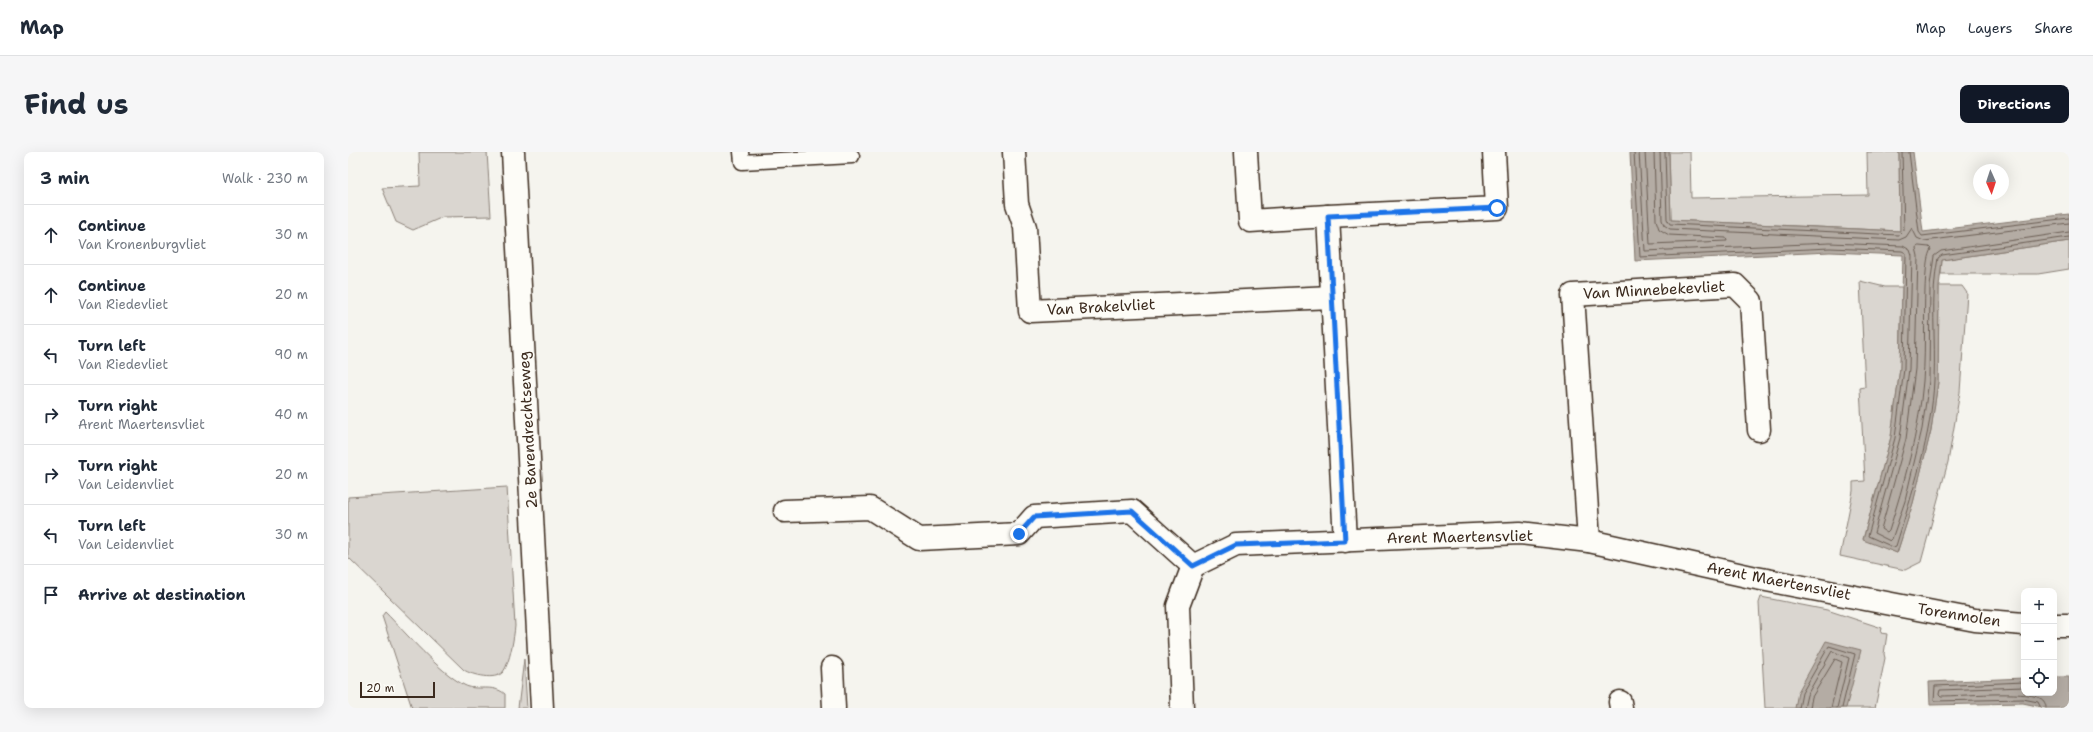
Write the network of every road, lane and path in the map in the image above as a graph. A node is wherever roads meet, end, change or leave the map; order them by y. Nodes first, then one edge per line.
1 (513, 152) edge
2 (741, 152) edge
3 (1014, 152) edge
4 (1246, 152) edge
5 (1494, 152) edge
6 (852, 156) dead end
7 (1328, 216) junction
8 (1332, 297) junction
9 (1759, 430) dead end
10 (785, 511) dead end
11 (1345, 541) junction
12 (1589, 541) junction
13 (1193, 566) junction
14 (1894, 604) joint
15 (2021, 624) edge
16 (2057, 625) edge
17 (2069, 625) edge
18 (832, 668) dead end
19 (542, 708) edge
20 (834, 708) edge
21 (1182, 708) edge

1 - 19 street, 2e Barendrechtseweg
2 - 6 lane
3 - 8 street, Van Brakelvliet
4 - 7 street
5 - 7 street
7 - 8 street
8 - 11 street
9 - 12 street, Van Minnebekevliet
10 - 13 street
11 - 12 street, Arent Maertensvliet
11 - 13 street, Arent Maertensvliet
12 - 14 street, Arent Maertensvliet
13 - 21 street
14 - 15 street, Torenmolen
16 - 17 street
18 - 20 street

